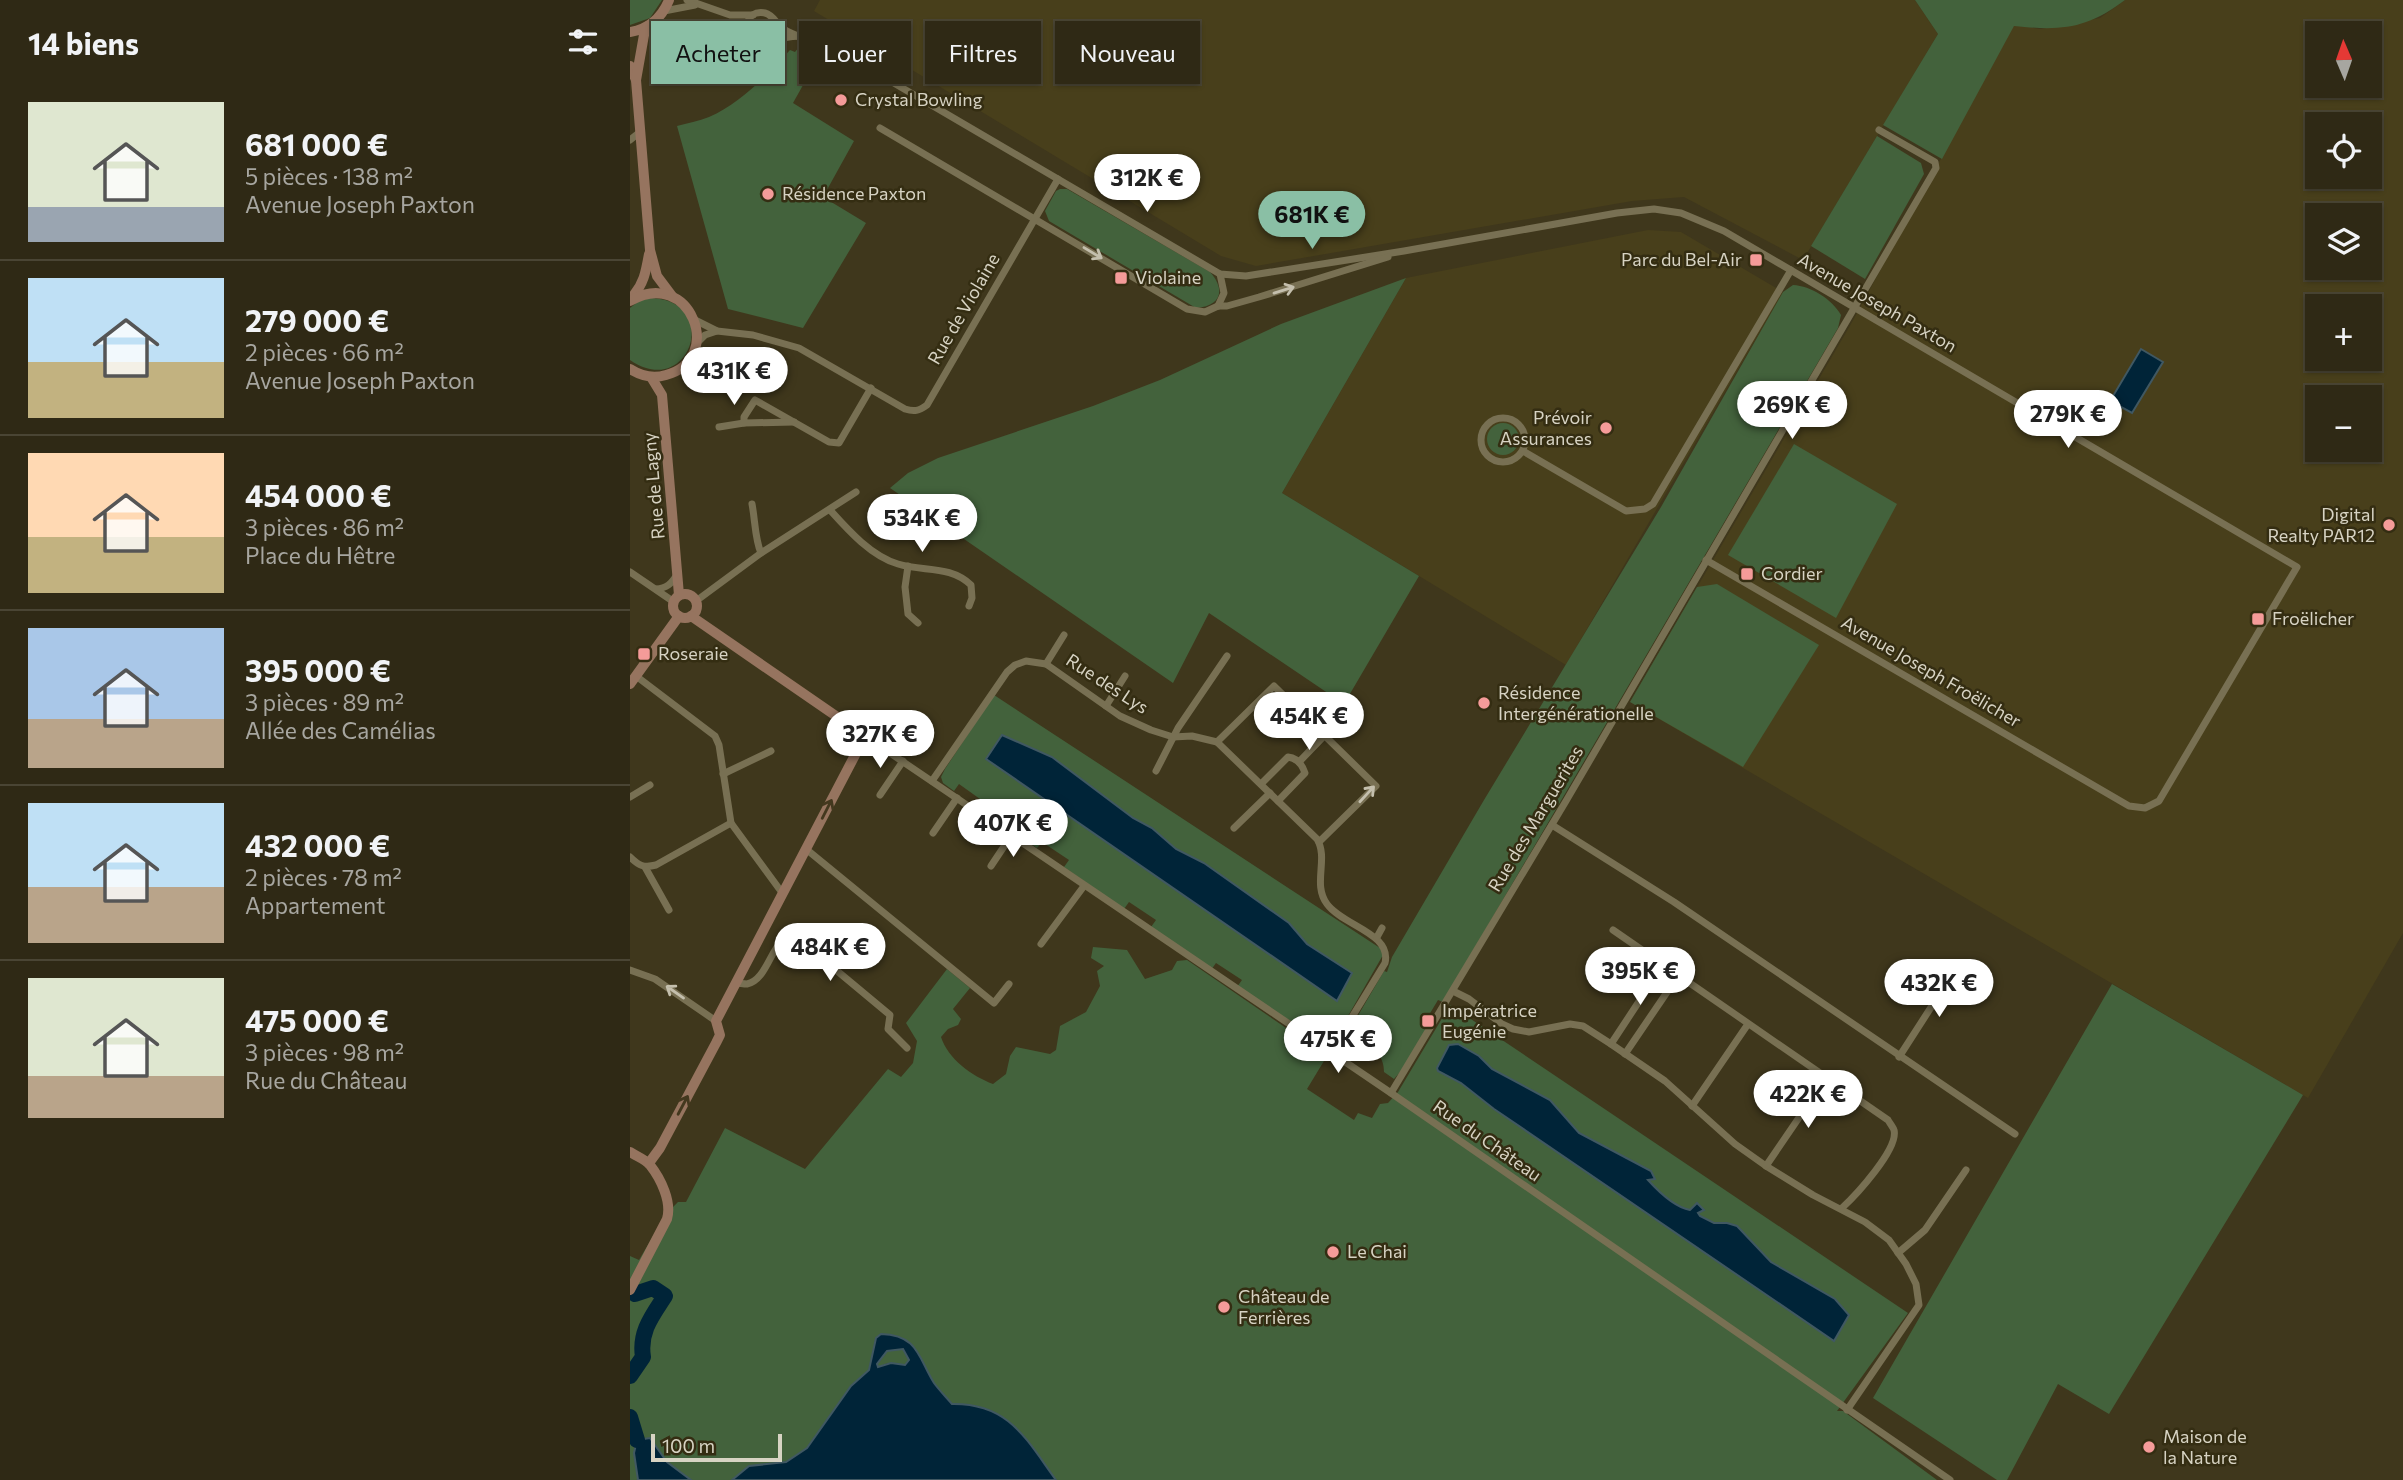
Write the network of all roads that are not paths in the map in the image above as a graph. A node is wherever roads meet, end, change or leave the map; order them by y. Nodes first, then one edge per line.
1 (669, 0) edge
2 (687, 0) edge
3 (696, 5) junction
4 (664, 11) junction
5 (730, 15) junction
6 (754, 15) junction
7 (735, 21) edge
8 (748, 21) edge
9 (775, 21) edge
10 (648, 26) junction
11 (785, 30) edge
12 (630, 32) edge
13 (799, 36) joint
14 (785, 38) edge
15 (630, 66) edge
16 (635, 80) junction
17 (896, 84) edge
18 (880, 128) dead end
19 (1878, 130) dead end
20 (640, 132) junction
21 (630, 140) edge
22 (1058, 178) junction
23 (1035, 218) junction
24 (650, 250) junction
25 (1404, 251) junction
26 (1791, 270) junction
27 (1220, 274) junction
28 (672, 296) junction
29 (630, 300) edge
30 (1218, 306) junction
31 (1854, 308) junction
32 (695, 320) junction
33 (717, 331) junction
34 (696, 343) junction
35 (630, 369) edge
36 (672, 373) junction
37 (651, 377) junction
38 (871, 388) junction
39 (662, 395) junction
40 (794, 422) junction
41 (744, 424) junction
42 (719, 428) dead end
43 (1522, 451) junction
44 (856, 492) dead end
45 (752, 504) dead end
46 (830, 510) junction
47 (761, 553) junction
48 (1706, 560) junction
49 (908, 566) junction
50 (2297, 567) joint
51 (630, 572) edge
52 (677, 575) junction
53 (654, 589) junction
54 (676, 599) junction
55 (696, 601) junction
56 (969, 606) dead end
57 (679, 616) junction
58 (691, 616) junction
59 (918, 623) dead end
60 (1064, 635) dead end
61 (1227, 656) dead end
62 (1046, 664) junction
63 (1125, 676) dead end
64 (633, 680) edge
65 (1106, 706) junction
66 (865, 736) junction
67 (1324, 736) junction
68 (1173, 737) junction
69 (1217, 742) junction
70 (771, 751) dead end
71 (903, 761) junction
72 (1299, 762) junction
73 (1156, 771) dead end
74 (723, 774) junction
75 (932, 781) junction
76 (1261, 784) junction
77 (650, 785) dead end
78 (1270, 793) junction
79 (880, 795) dead end
80 (630, 797) edge
81 (957, 797) junction
82 (1279, 801) junction
83 (731, 822) junction
84 (1552, 825) junction
85 (1234, 828) dead end
86 (933, 834) dead end
87 (1011, 835) junction
88 (1319, 842) junction
89 (806, 849) junction
90 (630, 857) edge
91 (990, 866) dead end
92 (645, 867) junction
93 (1084, 886) junction
94 (783, 894) junction
95 (669, 909) dead end
96 (1382, 928) dead end
97 (1613, 930) dead end
98 (1377, 937) junction
99 (1041, 944) dead end
100 (1664, 965) junction
101 (1957, 967) dead end
102 (630, 970) edge
103 (1678, 976) junction
104 (735, 983) junction
105 (1009, 984) dead end
106 (1453, 991) junction
107 (716, 1021) junction
108 (1748, 1024) junction
109 (1611, 1044) junction
110 (907, 1048) dead end
111 (1330, 1053) junction
112 (1625, 1054) junction
113 (1899, 1057) junction
114 (1826, 1078) junction
115 (1391, 1093) junction
116 (1692, 1106) junction
117 (2015, 1134) dead end
118 (630, 1152) edge
119 (649, 1163) junction
120 (1766, 1166) junction
121 (1966, 1170) dead end
122 (1842, 1208) junction
123 (1898, 1253) junction
124 (630, 1290) edge
125 (1847, 1409) junction
126 (1950, 1480) edge

1 - 4 main road
2 - 3 street
3 - 4 street
3 - 5 street
4 - 10 main road
5 - 6 street
5 - 7 street
6 - 8 street
6 - 9 street
10 - 12 main road
10 - 16 main road
11 - 13 street, Avenue Joseph Paxton
13 - 14 street, Avenue Joseph Paxton
15 - 16 main road
16 - 20 main road
17 - 22 street, Avenue Joseph Paxton
18 - 23 street, Avenue Joseph Paxton
19 - 31 street
20 - 21 street
20 - 24 main road
22 - 23 street, Rue de Violaine
22 - 27 street, Avenue Joseph Paxton
23 -> 30 street, Avenue Joseph Paxton
23 - 38 street, Rue de Violaine
24 - 28 main road
24 - 29 main road
25 - 26 street, Avenue Joseph Paxton
25 - 27 street, Avenue Joseph Paxton
30 -> 25 street, Avenue Joseph Paxton
26 - 31 street, Avenue Joseph Paxton
26 - 43 street
27 - 30 street
28 - 29 main road
28 - 32 main road
31 - 48 street
31 - 50 street, Avenue Joseph Paxton
32 - 33 street
32 - 34 main road
33 - 34 street
33 - 38 street
34 - 36 main road, Rue de Lagny
35 - 37 main road
36 - 37 main road
36 - 39 main road, Rue de Lagny
37 - 39 main road, Rue de Lagny
38 - 40 street
39 - 52 main road, Rue de Lagny
40 - 41 street
40 - 41 street
41 - 42 street
43 - 43 street
44 - 46 street
45 - 47 street
46 - 47 street
46 - 49 street
47 - 55 street
48 - 50 street, Avenue Joseph Froëlicher
48 - 84 street, Rue des Marguerites
49 - 56 street
49 - 59 street
51 - 53 street
52 - 53 street
52 - 54 main road, Rue de Lagny
53 - 54 street
54 - 55 main road
54 - 57 main road
55 - 58 main road
57 - 58 main road
57 - 64 main road
58 - 66 main road
60 - 62 street
61 - 68 street
62 - 65 street, Rue des Lys
62 - 75 street, Rue des Lys
63 - 65 street
64 - 74 street
65 - 68 street, Rue des Lys
66 - 71 street, Rue du Château
89 -> 66 main road
67 - 69 street
67 - 72 street
88 -> 67 street
68 - 69 street, Rue des Lys
68 - 73 street
69 - 76 street
70 - 74 street
71 - 75 street, Rue du Château
71 - 79 street
72 - 76 street
72 - 82 street
74 - 83 street
75 - 81 street, Rue du Château
76 - 78 street
77 - 80 street
78 - 82 street
78 - 85 street
81 - 86 street
81 - 87 street, Rue du Château
82 - 88 street
83 - 92 street
83 - 94 street
84 - 106 street, Rue des Marguerites
84 - 113 street
87 - 91 street
87 - 93 street, Rue du Château
88 - 98 street
89 - 94 main road
89 - 105 street
90 - 92 street
92 - 95 street
93 - 99 street
93 - 111 street, Rue du Château
94 - 104 main road
96 - 98 street
97 - 100 street
98 - 111 street
100 - 103 street
100 - 109 street
101 - 113 street
107 -> 102 street
103 - 108 street
103 - 112 street
104 - 107 main road
104 - 110 street
106 - 109 street
106 - 115 street, Rue des Marguerites
119 -> 107 main road
108 - 114 street
108 - 116 street
109 - 112 street
111 - 115 street, Rue du Château
112 - 116 street
113 - 117 street
114 - 120 street
114 - 122 street
115 - 125 street, Rue du Château
116 - 120 street
118 - 119 main road
119 - 124 main road
120 - 122 street
121 - 123 street
122 - 123 street
123 - 125 street
125 - 126 street, Rue du Château

